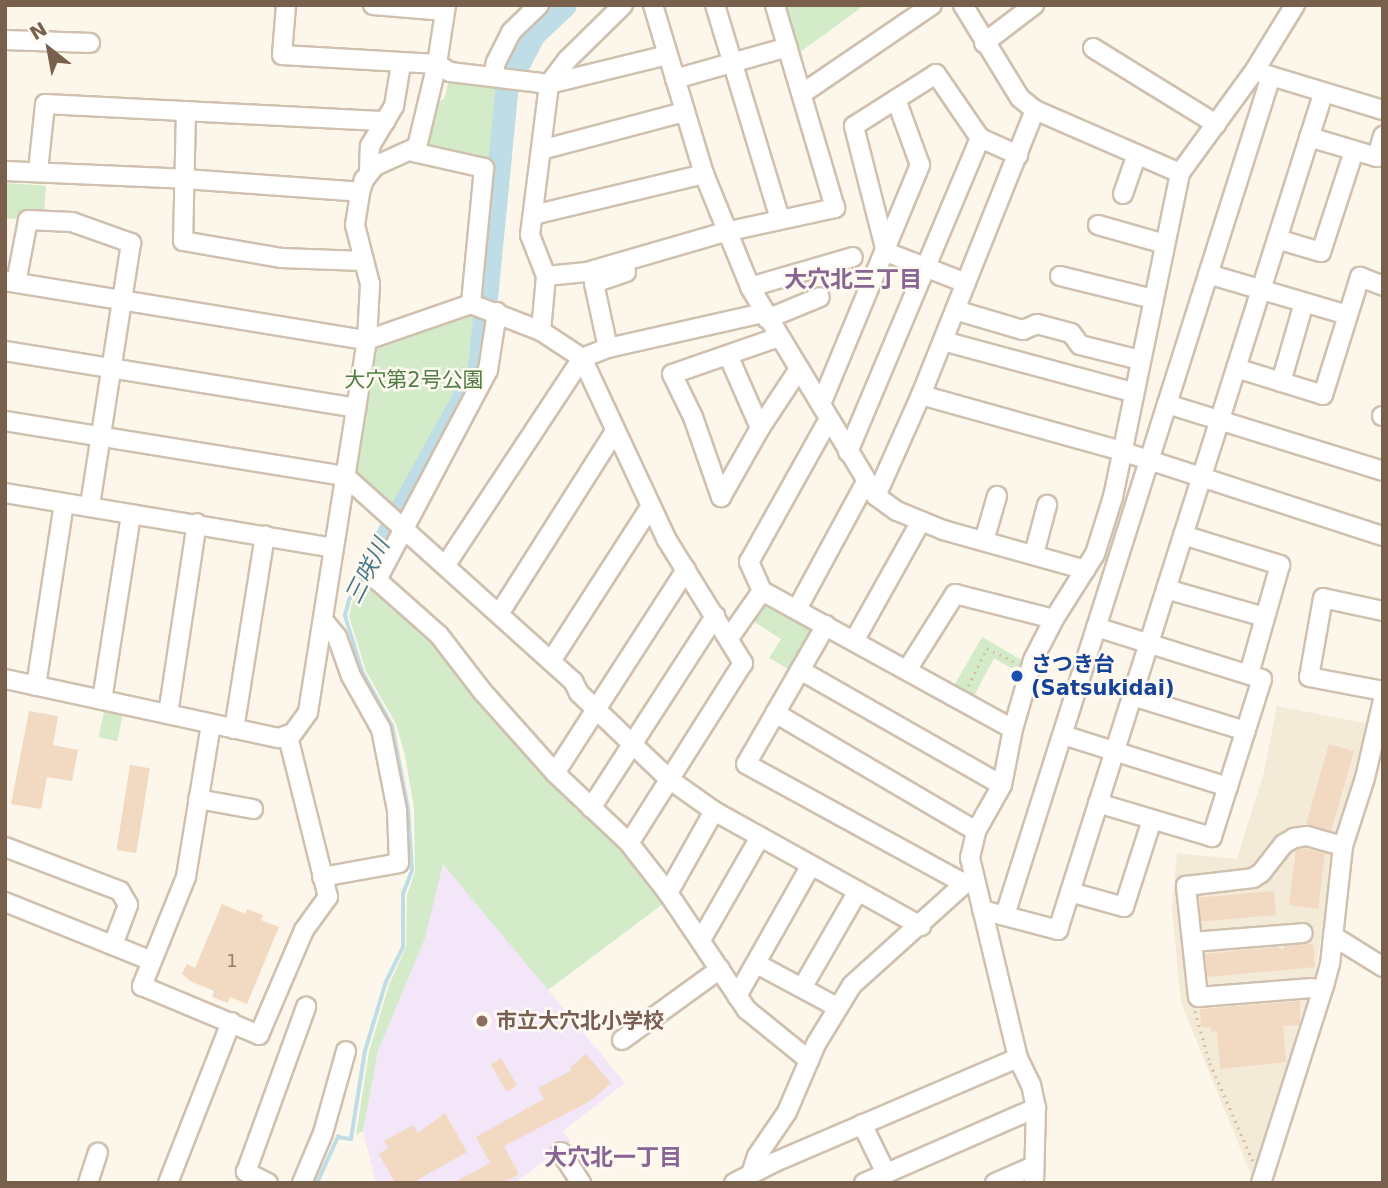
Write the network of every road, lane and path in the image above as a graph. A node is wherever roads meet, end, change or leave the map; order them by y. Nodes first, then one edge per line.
1 (286, 5) edge
2 (373, 5) edge
3 (539, 5) edge
4 (623, 5) edge
5 (653, 5) edge
6 (715, 5) edge
7 (775, 5) edge
8 (932, 5) edge
9 (963, 5) edge
10 (1034, 5) edge
11 (1295, 5) edge
12 (445, 8) edge
13 (5, 40) edge
14 (90, 43) dead end
15 (984, 43) junction
16 (788, 47) junction
17 (1093, 48) dead end
18 (667, 55) junction
19 (733, 61) junction
20 (401, 64) junction
21 (437, 64) junction
22 (1263, 73) junction
23 (503, 78) junction
24 (675, 79) junction
25 (549, 84) junction
26 (803, 93) junction
27 (1323, 94) junction
28 (896, 99) junction
29 (1035, 110) junction
30 (1383, 110) edge
31 (186, 111) junction
32 (684, 112) junction
33 (386, 121) junction
34 (1216, 124) junction
35 (1383, 136) edge
36 (1309, 137) junction
37 (980, 138) junction
38 (541, 150) junction
39 (1354, 150) junction
40 (413, 152) junction
41 (1137, 154) junction
42 (1018, 155) junction
43 (5, 171) edge
44 (38, 171) junction
45 (369, 171) junction
46 (1180, 173) junction
47 (704, 174) junction
48 (185, 179) junction
49 (360, 192) junction
50 (1123, 194) dead end
51 (533, 215) junction
52 (780, 219) junction
53 (1098, 225) dead end
54 (725, 232) junction
55 (1277, 239) junction
56 (1165, 244) junction
57 (661, 250) junction
58 (886, 252) junction
59 (853, 257) dead end
60 (363, 261) junction
61 (925, 269) junction
62 (1208, 274) junction
63 (545, 276) junction
64 (1060, 276) dead end
65 (11, 282) edge
66 (966, 283) junction
67 (1383, 286) edge
68 (750, 287) junction
69 (1261, 289) junction
70 (820, 297) dead end
71 (122, 298) junction
72 (1153, 299) junction
73 (1304, 303) junction
74 (471, 304) junction
75 (955, 310) junction
76 (497, 312) junction
77 (1347, 315) junction
78 (765, 316) junction
79 (541, 331) junction
80 (779, 337) junction
81 (367, 340) junction
82 (943, 341) junction
83 (608, 348) junction
84 (5, 351) edge
85 (727, 355) junction
86 (582, 358) junction
87 (1140, 360) junction
88 (111, 367) junction
89 (1236, 368) junction
90 (799, 369) junction
91 (1281, 383) junction
92 (1132, 392) junction
93 (921, 395) junction
94 (1167, 404) junction
95 (356, 408) junction
96 (825, 412) junction
97 (1219, 420) junction
98 (5, 421) edge
99 (760, 428) junction
100 (615, 431) junction
101 (101, 437) junction
102 (1121, 451) junction
103 (848, 452) junction
104 (1151, 460) junction
105 (1383, 471) edge
106 (345, 476) junction
107 (1201, 478) junction
108 (871, 489) junction
109 (5, 493) edge
110 (998, 496) dead end
111 (64, 503) junction
112 (1047, 505) dead end
113 (90, 506) junction
114 (651, 506) junction
115 (131, 514) junction
116 (921, 521) junction
117 (197, 523) junction
118 (399, 524) junction
119 (265, 535) junction
120 (1183, 535) junction
121 (1383, 536) edge
122 (984, 541) junction
123 (333, 548) junction
124 (1034, 554) junction
125 (445, 566) junction
126 (686, 570) junction
127 (1086, 570) junction
128 (1166, 589) junction
129 (762, 591) junction
130 (797, 608) junction
131 (1383, 611) edge
132 (499, 614) junction
133 (715, 616) junction
134 (1265, 617) junction
135 (1054, 619) junction
136 (323, 620) junction
137 (826, 625) junction
138 (1096, 627) junction
139 (729, 638) junction
140 (854, 641) junction
141 (1149, 644) junction
142 (551, 661) junction
143 (1023, 667) dead end
144 (800, 670) junction
145 (907, 670) junction
146 (1249, 674) junction
147 (5, 680) edge
148 (36, 686) junction
149 (965, 691) dead end
150 (1383, 691) edge
151 (1132, 696) junction
152 (102, 700) junction
153 (1383, 700) edge
154 (596, 709) junction
155 (775, 713) junction
156 (168, 714) junction
157 (211, 724) junction
158 (234, 729) junction
159 (1013, 729) junction
160 (1246, 730) junction
161 (1063, 735) junction
162 (288, 737) junction
163 (632, 744) junction
164 (1115, 751) junction
165 (555, 773) junction
166 (669, 779) junction
167 (1002, 785) junction
168 (1228, 787) junction
169 (198, 799) junction
170 (1098, 803) junction
171 (591, 808) junction
172 (253, 809) dead end
173 (714, 811) junction
174 (1152, 820) junction
175 (976, 831) junction
176 (760, 837) junction
177 (629, 843) junction
178 (1343, 846) junction
179 (5, 847) edge
180 (811, 865) junction
181 (323, 877) junction
182 (969, 881) junction
183 (858, 891) junction
184 (668, 892) junction
185 (1070, 892) junction
186 (5, 902) edge
187 (982, 910) junction
188 (1005, 915) junction
189 (921, 926) junction
190 (1303, 933) dead end
191 (1333, 936) junction
192 (701, 940) junction
193 (1192, 942) junction
194 (113, 945) junction
195 (152, 961) junction
196 (757, 964) junction
197 (1383, 967) edge
198 (720, 969) junction
199 (802, 988) junction
200 (1312, 988) dead end
201 (737, 996) junction
202 (1198, 997) junction
203 (306, 1007) dead end
204 (837, 1007) junction
205 (231, 1022) junction
206 (622, 1041) dead end
207 (346, 1051) dead end
208 (1018, 1058) junction
209 (809, 1060) junction
210 (1036, 1108) junction
211 (862, 1124) junction
212 (561, 1152) dead end
213 (98, 1153) dead end
214 (886, 1173) junction
215 (1034, 1174) edge
216 (1259, 1175) edge
217 (743, 1180) edge
218 (88, 1183) edge
219 (168, 1183) edge
220 (268, 1183) edge
221 (302, 1183) edge
222 (581, 1183) edge
223 (864, 1183) edge
224 (995, 1183) edge

1 - 20 street
2 - 12 street
3 - 23 street
4 - 25 street
5 - 18 street
6 - 19 street
7 - 16 street
8 - 26 street
9 - 15 street
10 - 15 street
11 - 22 street
12 - 21 street
13 - 14 street
15 - 29 street
16 - 19 street
16 - 26 street
17 - 34 street
18 - 24 street
18 - 25 street
19 - 24 street
19 - 52 street
20 - 21 street
20 - 33 street
21 - 23 street
21 - 40 street
22 - 27 street
22 - 34 street
22 - 62 street
23 - 25 street
24 - 32 street
25 - 38 street
26 - 52 street
27 - 30 street
27 - 36 street
28 - 37 street
28 - 58 street
28 - 58 street
29 - 41 street
29 - 42 street
31 - 33 street
31 - 44 street
31 - 48 street
32 - 38 street
32 - 47 street
33 - 45 street
34 - 46 street
35 - 39 street
36 - 39 street
36 - 55 street
37 - 42 street
37 - 61 street
38 - 51 street
39 - 55 street
40 - 45 street
40 - 74 street
41 - 46 street
41 - 50 street
42 - 66 street
43 - 44 street
44 - 48 street
45 - 49 street
46 - 56 street
47 - 51 street
47 - 54 street
48 - 49 street
48 - 60 street
49 - 60 street
51 - 63 street
52 - 54 street
53 - 56 street
54 - 57 street
54 - 68 street
55 - 69 street
56 - 72 street
57 - 63 street
57 - 83 street
58 - 61 street
58 - 96 street
59 - 68 street
60 - 81 street
61 - 66 street
61 - 103 street
62 - 69 street
62 - 94 street
63 - 79 street
64 - 72 street
65 - 71 street
65 - 71 street
66 - 75 street
67 - 77 street
68 - 78 street
69 - 73 street
69 - 89 street
70 - 78 street
71 - 81 street
71 - 88 street
72 - 87 street
73 - 77 street
73 - 91 street
74 - 76 street
74 - 81 street
75 - 82 street
75 - 87 street
76 - 79 street
76 - 118 street
77 - 91 street
78 - 80 street
78 - 83 street
79 - 86 street
80 - 85 street
80 - 90 street
81 - 95 street
82 - 92 street
82 - 93 street
83 - 86 street
84 - 88 street
85 - 99 street
85 - 99 street
86 - 100 street
86 - 125 street
87 - 92 street
88 - 95 street
88 - 101 street
89 - 91 street
89 - 97 street
90 - 96 street
90 - 99 street
92 - 102 street
93 - 102 street
93 - 108 street
94 - 97 street
94 - 104 street
95 - 106 street
96 - 103 street
96 - 129 street
97 - 105 street
97 - 107 street
98 - 101 street
100 - 114 street
100 - 132 street
101 - 106 street
101 - 113 street
102 - 104 street
102 - 127 street
103 - 108 street
104 - 107 street
104 - 138 street
106 - 118 street
106 - 123 street
107 - 120 street
107 - 121 street
108 - 116 street
108 - 130 street
109 - 111 street
110 - 122 street
111 - 113 street
111 - 148 street
112 - 124 street
113 - 115 street
114 - 126 street
114 - 142 street
115 - 117 street
115 - 152 street
116 - 122 street
116 - 140 street
117 - 119 street
117 - 156 street
118 - 125 street
118 - 165 street
119 - 123 street
119 - 158 street
120 - 128 street
120 - 134 street
122 - 124 street
123 - 136 street
124 - 127 street
125 - 132 street
126 - 133 street
126 - 154 street
127 - 135 street
128 - 134 street
128 - 141 street
129 - 130 street
129 - 139 street
130 - 137 street
131 - 150 street
132 - 142 street
133 - 139 street
133 - 163 street
134 - 146 street
135 - 145 street
135 - 159 street
136 - 162 street
136 - 181 street
137 - 140 street
137 - 144 street
138 - 141 street
138 - 161 street
139 - 166 street
140 - 145 street
141 - 146 street
141 - 151 street
142 - 154 street
143 - 149 path
144 - 155 street
144 - 167 street
145 - 159 street
146 - 160 street
147 - 148 street
148 - 152 street
151 - 160 street
151 - 164 street
152 - 156 street
153 - 178 street
154 - 163 street
154 - 165 street
155 - 175 street
155 - 182 street
156 - 157 street
157 - 158 street
157 - 169 street
158 - 162 street
159 - 167 street
160 - 168 street
161 - 164 street
161 - 188 street
162 - 181 street
163 - 166 street
163 - 171 street
164 - 168 street
164 - 170 street
165 - 171 street
166 - 173 street
166 - 177 street
167 - 175 street
168 - 174 street
169 - 172 street
169 - 195 street
170 - 174 street
170 - 185 street
171 - 177 street
173 - 176 street
173 - 184 street
174 - 185 street
175 - 182 street
176 - 180 street
176 - 192 street
177 - 184 street
178 - 191 street
178 - 193 street
179 - 194 street
180 - 183 street
180 - 196 street
181 - 205 street
182 - 187 street
182 - 189 street
183 - 189 street
183 - 199 street
184 - 192 street
185 - 188 street
186 - 194 street
187 - 188 street
187 - 208 street
189 - 204 street
190 - 193 street
191 - 197 street
191 - 216 street
192 - 198 street
193 - 202 street
194 - 195 street
195 - 205 street
196 - 199 street
196 - 201 street
198 - 201 street
198 - 206 street
199 - 204 street
200 - 202 street
201 - 209 street
202 - 216 path
203 - 220 street
204 - 209 street
205 - 219 street
207 - 221 street
208 - 210 street
208 - 211 street
209 - 217 street
210 - 214 street
210 - 215 street
211 - 214 street
211 - 217 street
212 - 222 street
213 - 218 street
214 - 223 street
215 - 224 street

